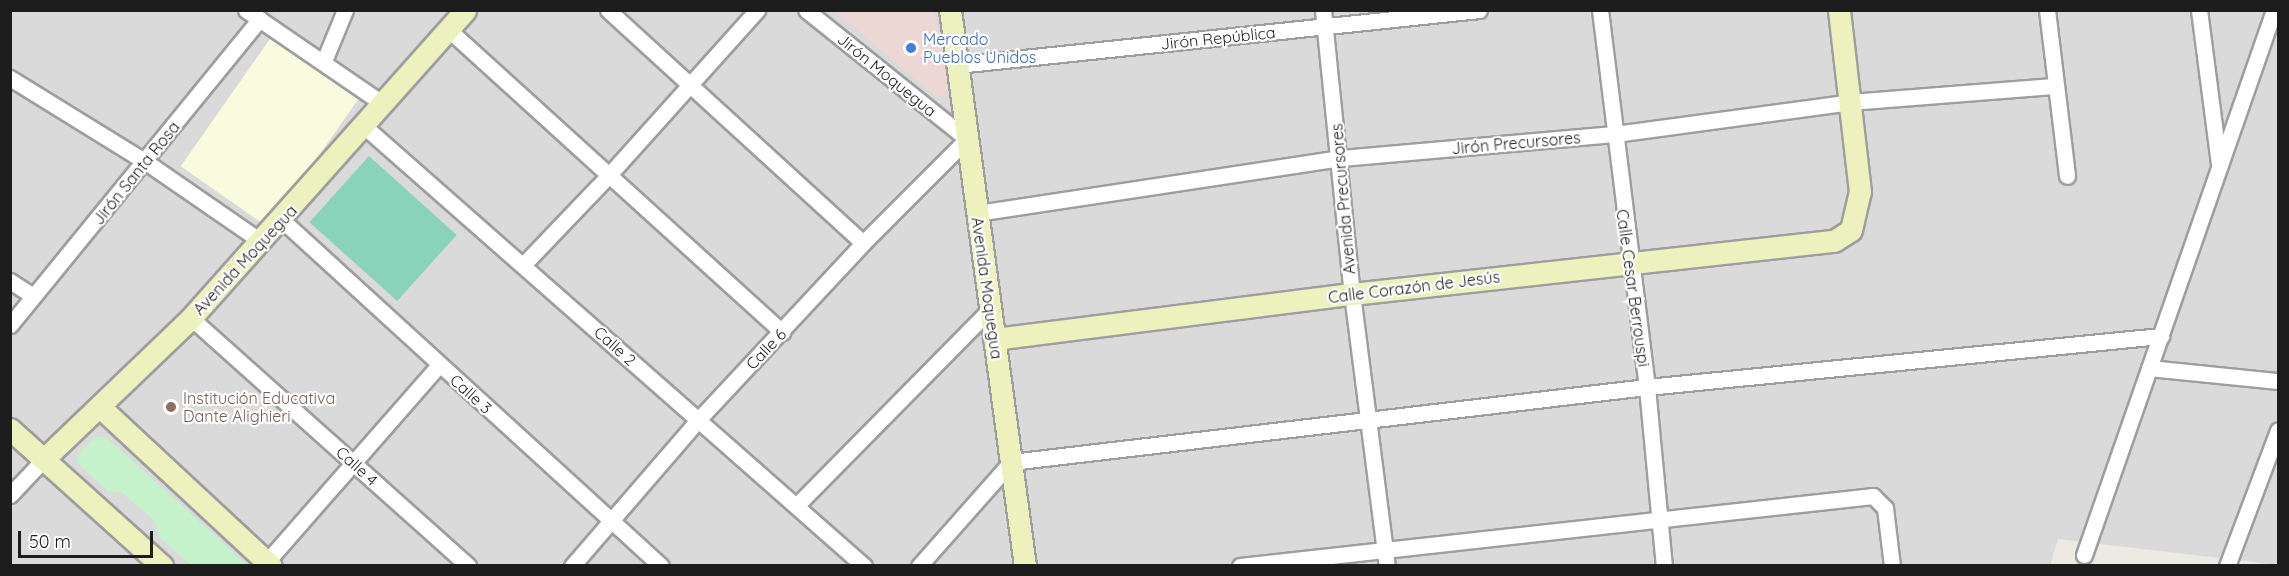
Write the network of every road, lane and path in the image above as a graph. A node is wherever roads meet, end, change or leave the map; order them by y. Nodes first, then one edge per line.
1 (246, 10) edge
2 (345, 10) edge
3 (465, 10) edge
4 (608, 10) edge
5 (757, 10) edge
6 (806, 10) edge
7 (950, 10) edge
8 (1323, 10) edge
9 (1479, 10) edge
10 (1600, 10) edge
11 (1839, 10) edge
12 (2047, 10) edge
13 (2199, 10) edge
14 (2274, 10) edge
15 (260, 19) junction
16 (1326, 27) junction
17 (448, 30) junction
18 (324, 61) junction
19 (957, 65) junction
20 (10, 78) edge
21 (691, 85) junction
22 (2055, 86) junction
23 (1851, 102) junction
24 (382, 103) junction
25 (365, 127) junction
26 (1614, 134) junction
27 (967, 139) junction
28 (1340, 158) junction
29 (146, 162) junction
30 (2220, 166) junction
31 (609, 176) junction
32 (2067, 176) dead end
33 (977, 213) junction
34 (282, 220) junction
35 (262, 242) junction
36 (863, 243) junction
37 (1629, 262) junction
38 (523, 265) junction
39 (10, 281) edge
40 (1352, 294) junction
41 (33, 297) junction
42 (990, 309) junction
43 (192, 318) junction
44 (10, 325) edge
45 (782, 332) junction
46 (2161, 336) junction
47 (994, 339) junction
48 (439, 365) junction
49 (2149, 368) junction
50 (2278, 381) edge
51 (1647, 387) junction
52 (100, 407) junction
53 (698, 420) junction
54 (1369, 423) junction
55 (10, 429) edge
56 (2278, 430) edge
57 (44, 459) junction
58 (1011, 462) junction
59 (355, 464) junction
60 (10, 495) edge
61 (796, 506) junction
62 (1659, 520) junction
63 (613, 521) junction
64 (1384, 548) junction
65 (2084, 555) dead end
66 (267, 564) edge
67 (162, 566) edge
68 (468, 566) edge
69 (572, 566) edge
70 (662, 566) edge
71 (864, 566) edge
72 (919, 566) edge
73 (1024, 566) edge
74 (1240, 566) edge
75 (1387, 566) edge
76 (1664, 566) edge
77 (1892, 566) edge
78 (2227, 566) edge

1 - 15 street
2 - 18 street
3 - 17 street, Avenida Moquegua
4 - 21 street
5 - 21 street
6 - 27 street, Jirón Moquegua
7 - 19 street, Avenida Moquegua
8 - 16 street, Avenida Precursores
9 - 16 street, Jirón República
10 - 26 street, Calle Cesar Berrouspi
11 - 23 street
12 - 22 street
13 - 30 street
14 - 30 street
15 - 18 street
15 - 29 street, Jirón Santa Rosa
16 - 19 street, Jirón República
16 - 28 street, Avenida Precursores
17 - 24 street, Avenida Moquegua
17 - 31 street
18 - 24 street
19 - 27 street, Avenida Moquegua
20 - 29 street
21 - 31 street
21 - 36 street
22 - 23 street, Jirón Precursores
22 - 32 street
23 - 26 street, Jirón Precursores
23 - 37 street, Calle Corazón de Jesús
24 - 25 street, Avenida Moquegua
25 - 34 street, Avenida Moquegua
25 - 38 street, Calle 2
26 - 28 street, Jirón Precursores
26 - 37 street, Calle Cesar Berrouspi
27 - 33 street, Avenida Moquegua
27 - 36 street, Calle 6
28 - 33 street, Jirón Precursores
28 - 40 street, Avenida Precursores
29 - 35 street
29 - 41 street, Jirón Santa Rosa
30 - 46 street
31 - 38 street
31 - 45 street
33 - 42 street, Avenida Moquegua
34 - 35 street, Avenida Moquegua
34 - 48 street, Calle 3
35 - 43 street, Avenida Moquegua
36 - 45 street, Calle 6
37 - 40 street, Calle Corazón de Jesús
37 - 51 street, Calle Cesar Berrouspi
38 - 53 street, Calle 2
39 - 41 street
40 - 47 street, Calle Corazón de Jesús
40 - 54 street, Avenida Precursores
41 - 44 street, Jirón Santa Rosa
42 - 47 street, Avenida Moquegua
42 - 61 street
43 - 52 street, Avenida Moquegua
43 - 59 street, Calle 4
45 - 53 street, Calle 6
46 - 49 street
46 - 51 street
47 - 58 street, Avenida Moquegua
48 - 59 street
48 - 63 street, Calle 3
49 - 50 street
49 - 65 street
51 - 54 street
51 - 62 street, Calle Cesar Berrouspi
52 - 57 street, Avenida Moquegua
52 - 66 street
53 - 61 street, Calle 2
53 - 63 street, Calle 6
54 - 58 street
54 - 64 street, Avenida Precursores
55 - 57 street
56 - 78 street
57 - 60 street, Avenida Moquegua
57 - 67 street
58 - 72 street
58 - 73 street, Avenida Moquegua
59 - 66 street
59 - 68 street, Calle 4
61 - 71 street, Calle 2
62 - 64 street
62 - 76 street, Calle Cesar Berrouspi
62 - 77 street
63 - 69 street, Calle 6
63 - 70 street, Calle 3
64 - 74 street
64 - 75 street, Avenida Precursores

